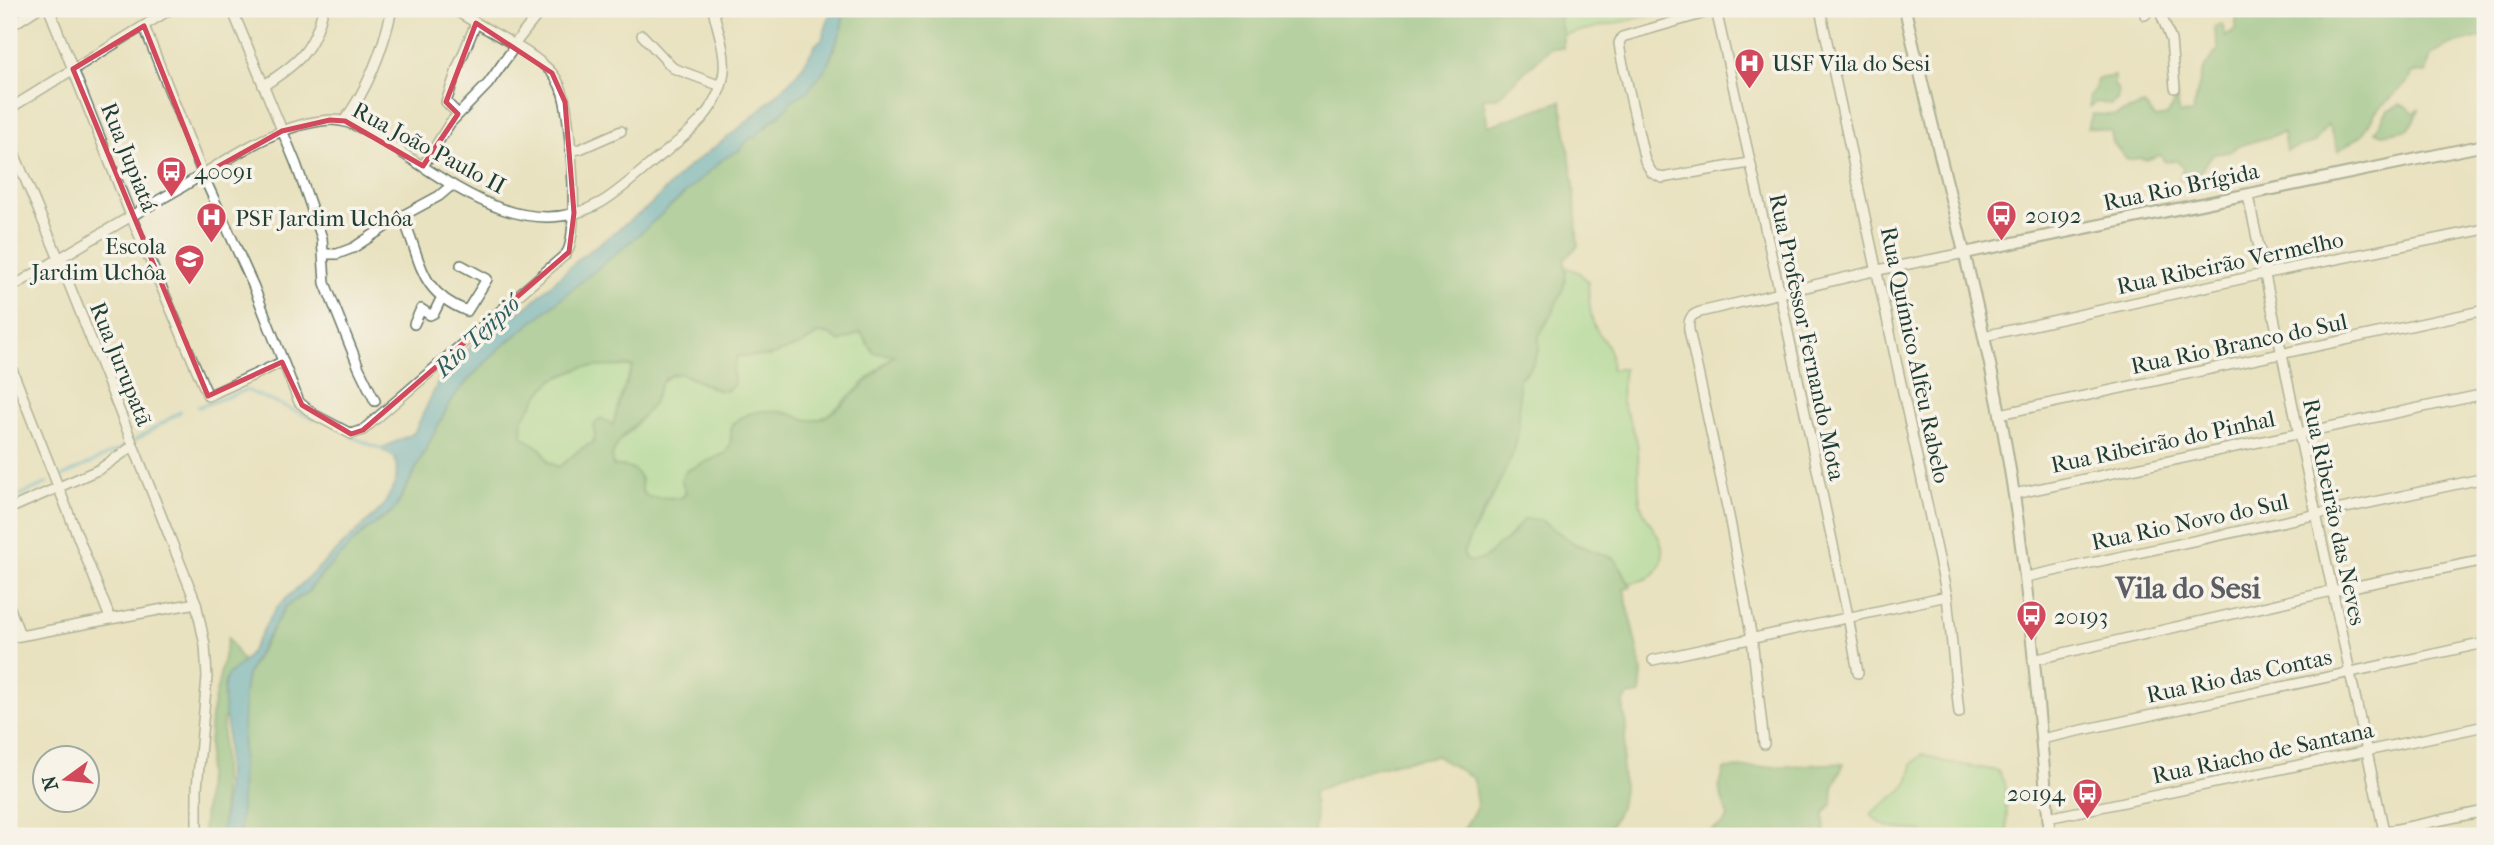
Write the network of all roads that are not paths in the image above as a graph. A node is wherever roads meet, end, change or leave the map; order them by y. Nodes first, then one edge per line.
1 (37, 9) edge
2 (50, 9) edge
3 (171, 9) edge
4 (232, 9) edge
5 (323, 9) edge
6 (392, 9) edge
7 (454, 9) edge
8 (542, 9) edge
9 (713, 9) edge
10 (1718, 9) edge
11 (1820, 9) edge
12 (1905, 9) edge
13 (2159, 9) edge
14 (476, 23) junction
15 (144, 26) junction
16 (9, 27) edge
17 (642, 35) dead end
18 (514, 46) junction
19 (73, 69) junction
20 (263, 86) junction
21 (721, 86) junction
22 (2175, 88) dead end
23 (9, 109) edge
24 (458, 114) junction
25 (344, 121) junction
26 (282, 131) junction
27 (621, 131) dead end
28 (9, 141) edge
29 (2485, 145) edge
30 (570, 150) junction
31 (1749, 163) junction
32 (423, 166) junction
33 (203, 174) junction
34 (452, 185) junction
35 (2248, 196) junction
36 (574, 213) junction
37 (131, 216) junction
38 (402, 216) junction
39 (2485, 229) edge
40 (1965, 253) junction
41 (324, 254) junction
42 (59, 259) junction
43 (461, 265) dead end
44 (1878, 270) junction
45 (2263, 274) junction
46 (9, 289) edge
47 (1780, 294) junction
48 (442, 297) junction
49 (2485, 310) edge
50 (414, 324) dead end
51 (1984, 336) junction
52 (2282, 355) junction
53 (9, 362) edge
54 (282, 362) junction
55 (2485, 394) edge
56 (375, 401) dead end
57 (2000, 414) junction
58 (2298, 434) junction
59 (133, 446) junction
60 (2485, 478) edge
61 (58, 487) junction
62 (2014, 494) junction
63 (9, 509) edge
64 (2316, 514) junction
65 (2485, 560) edge
66 (2026, 577) junction
67 (2332, 592) junction
68 (1947, 596) junction
69 (196, 603) junction
70 (9, 606) edge
71 (1848, 616) junction
72 (110, 618) junction
73 (20, 635) junction
74 (9, 638) edge
75 (1752, 639) junction
76 (2485, 643) edge
77 (1653, 660) dead end
78 (2033, 660) junction
79 (2348, 672) junction
80 (1858, 673) dead end
81 (1959, 713) dead end
82 (2485, 726) edge
83 (2041, 739) junction
84 (1764, 744) dead end
85 (2365, 752) junction
86 (2485, 811) edge
87 (2048, 818) junction
88 (2384, 834) edge
89 (197, 836) edge
90 (2050, 836) edge
91 (2364, 836) edge

1 - 16 street
2 - 19 street, Rua Jupiatá
3 - 15 street
4 - 20 street
5 - 20 street
6 - 25 street
7 - 14 street
8 - 18 street
9 - 21 street
10 - 31 street, Rua Professor Fernando Mota
10 - 31 street
11 - 44 street, Rua Químico Alfeu Rabelo
12 - 40 street
13 - 22 street
14 - 18 street
14 - 24 street
15 - 19 street
15 - 33 street
17 - 21 street
18 - 24 street
18 - 30 street
19 - 23 street
19 - 37 street, Rua Jupiatá
20 - 26 street
21 - 36 street, Rua João Paulo II
24 - 32 street
25 - 26 street, Rua João Paulo II
25 - 32 street, Rua João Paulo II
26 - 33 street, Rua João Paulo II
26 - 41 street
27 - 30 street
28 - 42 street, Rua Jurupatã
29 - 35 street, Rua Rio Brígida
30 - 36 street
31 - 47 street, Rua Professor Fernando Mota
32 - 34 street, Rua João Paulo II
33 - 37 street, Rua João Paulo II
33 - 54 street
34 - 36 street, Rua João Paulo II
34 - 38 street
35 - 40 street, Rua Rio Brígida
35 - 45 street, Rua Ribeirão das Neves
36 - 54 street
37 - 42 street, Rua João Paulo II
37 - 54 street, Rua Jupiatá
38 - 41 street
38 - 48 street
39 - 45 street, Rua Ribeirão Vermelho
40 - 44 street, Rua Rio Brígida
40 - 51 street
41 - 56 street
42 - 46 street, Rua João Paulo II
42 - 59 street, Rua Jurupatã
43 - 48 street
44 - 47 street, Rua Rio Brígida
44 - 68 street, Rua Químico Alfeu Rabelo
45 - 51 street, Rua Ribeirão Vermelho
45 - 52 street, Rua Ribeirão das Neves
47 - 71 street, Rua Professor Fernando Mota
47 - 75 street, Rua Rio Brígida
48 - 50 street
49 - 52 street, Rua Rio Branco do Sul
51 - 57 street
52 - 57 street, Rua Rio Branco do Sul
52 - 58 street, Rua Ribeirão das Neves
53 - 61 street
55 - 58 street, Rua Ribeirão do Pinhal
57 - 62 street
58 - 62 street, Rua Ribeirão do Pinhal
58 - 64 street, Rua Ribeirão das Neves
59 - 61 street
59 - 69 street, Rua Jurupatã
60 - 64 street, Rua Rio Novo do Sul
61 - 63 street
61 - 72 street
62 - 66 street
64 - 66 street, Rua Rio Novo do Sul
64 - 67 street, Rua Ribeirão das Neves
65 - 67 street
66 - 78 street
67 - 78 street
67 - 79 street, Rua Ribeirão das Neves
68 - 71 street
68 - 81 street, Rua Químico Alfeu Rabelo
69 - 72 street
69 - 89 street, Rua Jurupatã
70 - 73 street
71 - 75 street
71 - 80 street, Rua Professor Fernando Mota
72 - 73 street
73 - 74 street
75 - 77 street
75 - 84 street
76 - 79 street, Rua Rio das Contas
78 - 83 street
79 - 83 street, Rua Rio das Contas
79 - 85 street, Rua Ribeirão das Neves
82 - 85 street, Rua Riacho de Santana
83 - 87 street
85 - 87 street, Rua Riacho de Santana
85 - 88 street, Rua Ribeirão das Neves
86 - 88 street
87 - 90 street
88 - 91 street

